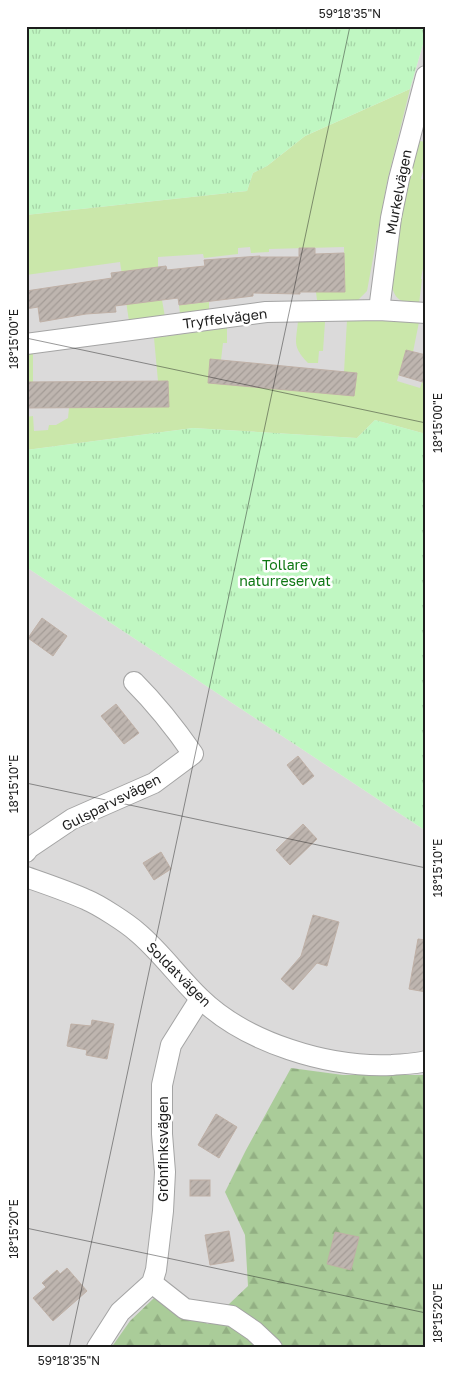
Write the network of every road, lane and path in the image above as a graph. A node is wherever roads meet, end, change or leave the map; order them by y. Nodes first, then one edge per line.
1 (426, 76) edge
2 (380, 310) junction
3 (426, 313) edge
4 (26, 344) edge
5 (134, 682) dead end
6 (26, 852) edge
7 (26, 877) edge
8 (200, 999) junction
9 (426, 1061) edge
10 (152, 1283) junction
11 (97, 1348) edge
12 (272, 1348) edge

1 - 2 street, Murkelvägen
2 - 3 street, Tryffelvägen
2 - 4 street, Tryffelvägen
5 - 6 street, Gulsparvsvägen
7 - 8 street, Soldatvägen
8 - 9 street, Soldatvägen
8 - 10 street, Grönfinksvägen
10 - 11 street
10 - 12 street

